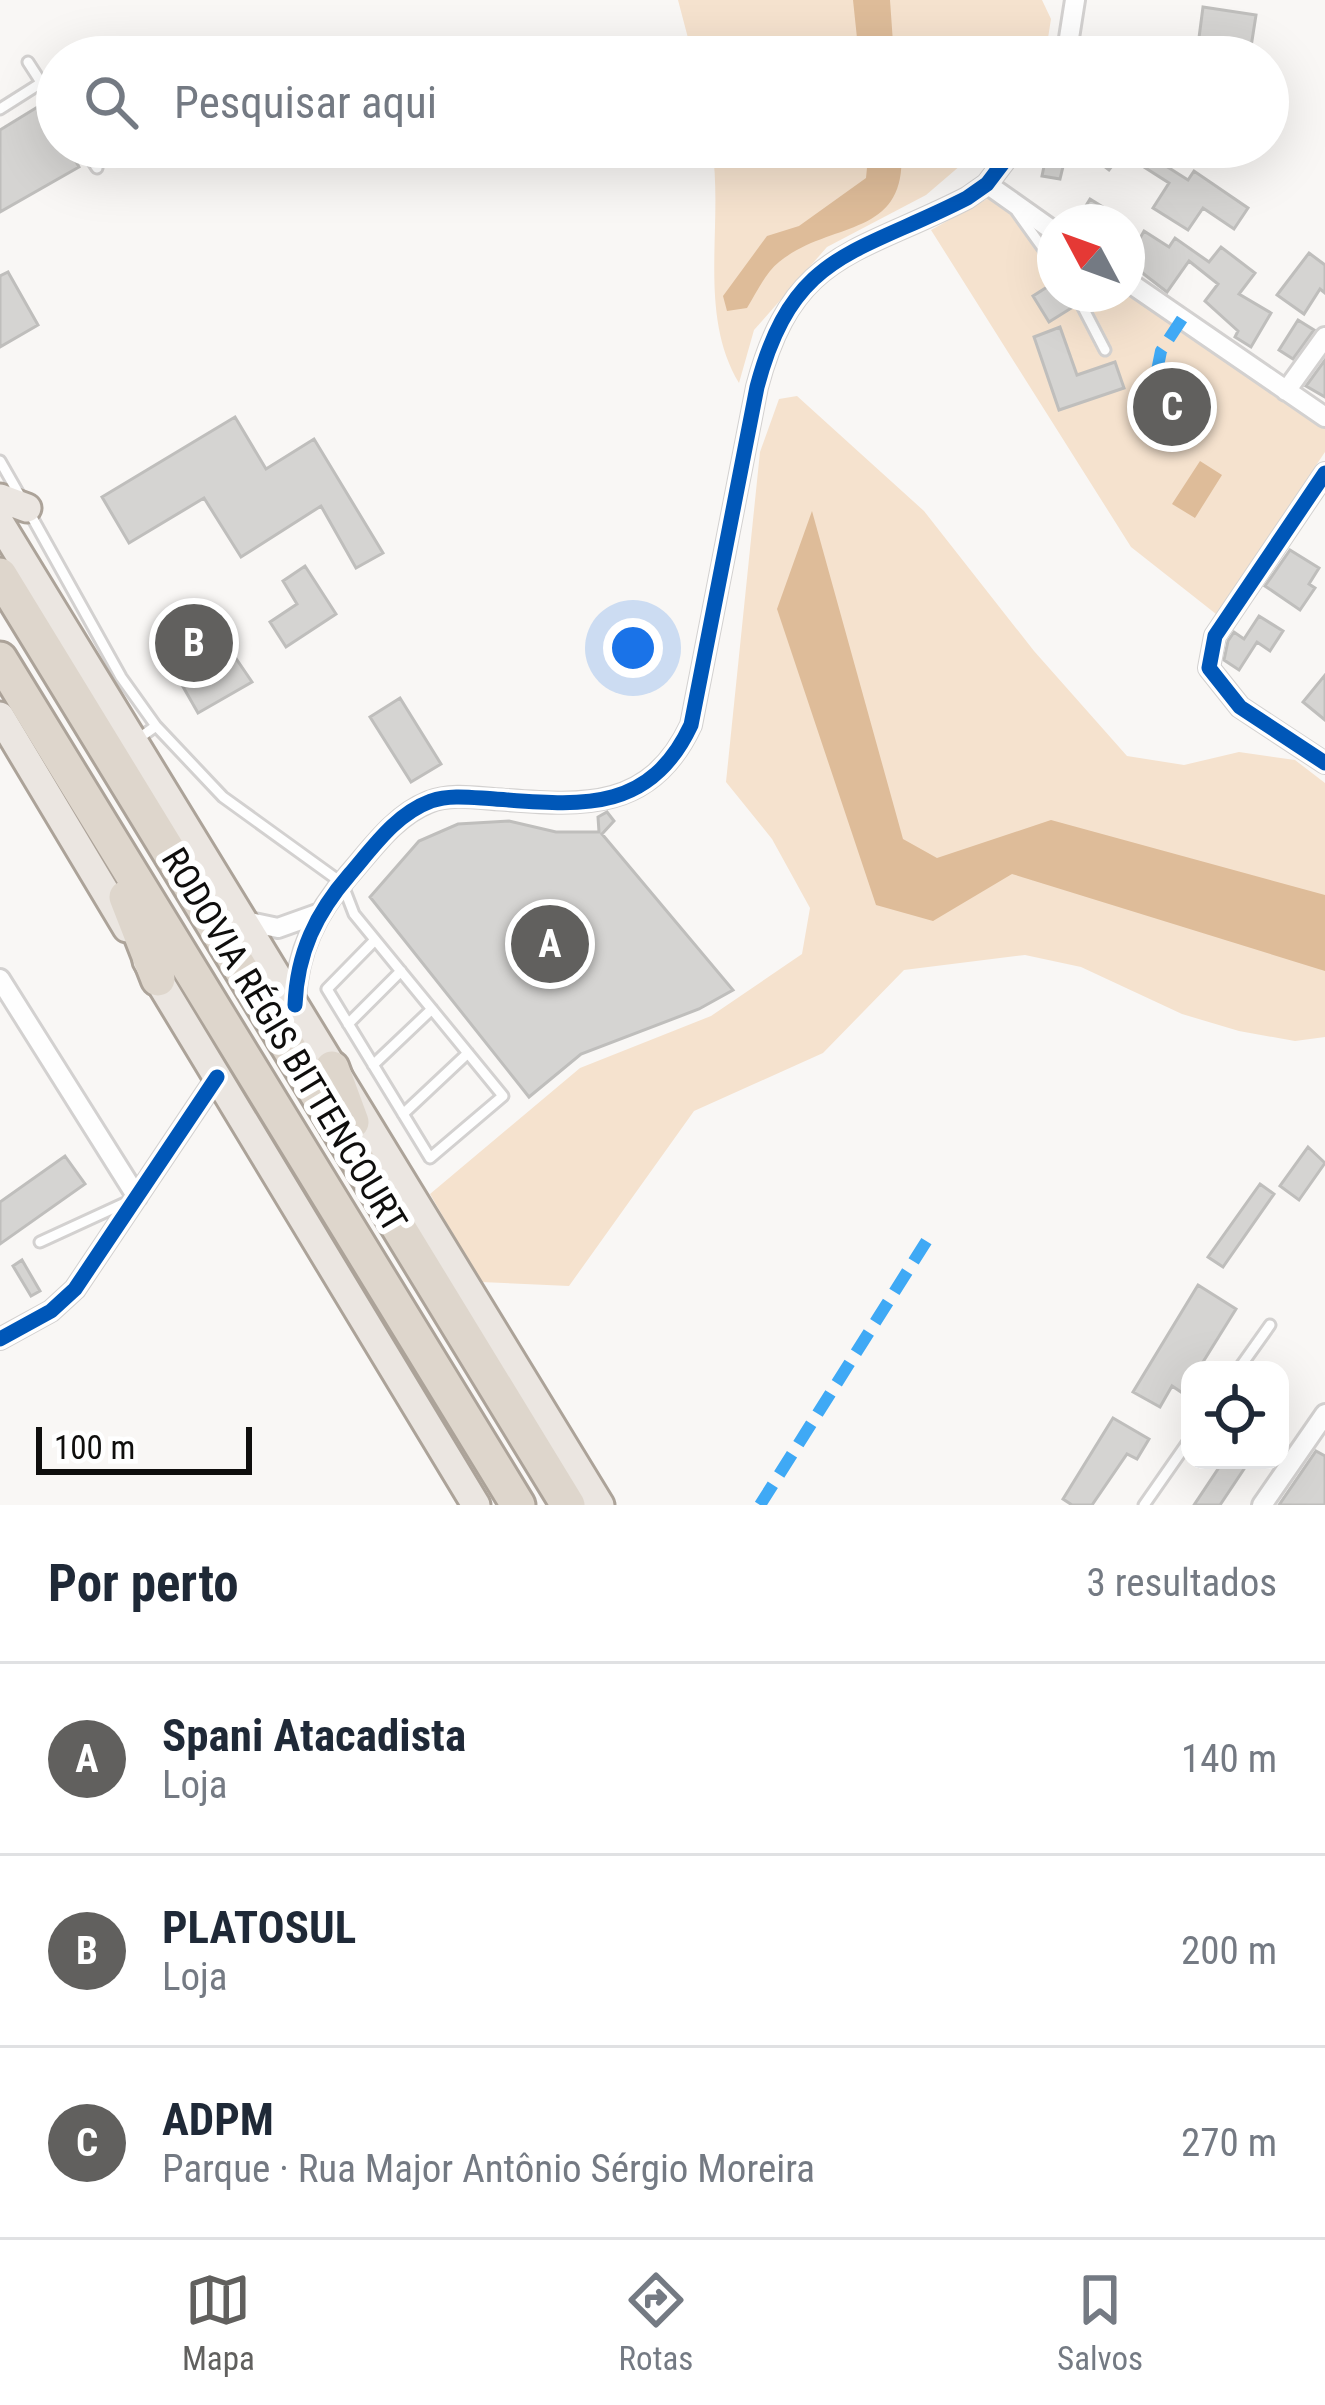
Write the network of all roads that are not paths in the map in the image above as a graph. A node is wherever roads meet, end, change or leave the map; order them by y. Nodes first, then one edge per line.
1 (1075, 0) edge
2 (1070, 36) edge
3 (28, 62) dead end
4 (36, 75) edge
5 (36, 86) edge
6 (0, 109) edge
7 (999, 168) edge
8 (987, 184) junction
9 (1006, 198) junction
10 (1037, 220) edge
11 (1037, 240) edge
12 (1145, 293) edge
13 (1085, 312) edge
14 (1325, 337) edge
15 (1105, 350) dead end
16 (1286, 391) junction
17 (1325, 417) edge
18 (0, 461) edge
19 (1325, 473) edge
20 (13, 503) edge
21 (0, 523) edge
22 (0, 575) edge
23 (91, 640) junction
24 (0, 658) edge
25 (0, 716) edge
26 (146, 734) junction
27 (61, 760) junction
28 (1325, 763) edge
29 (342, 883) junction
30 (324, 910) junction
31 (354, 914) junction
32 (243, 921) junction
33 (375, 940) junction
34 (401, 971) junction
35 (0, 979) edge
36 (158, 979) junction
37 (295, 1005) junction
38 (19, 1009) junction
39 (432, 1009) junction
40 (0, 1021) edge
41 (348, 1024) junction
42 (468, 1053) junction
43 (373, 1065) junction
44 (332, 1067) junction
45 (217, 1077) junction
46 (403, 1114) junction
47 (137, 1197) junction
48 (399, 1228) junction
49 (40, 1242) dead end
50 (1270, 1325) dead end
51 (0, 1339) edge
52 (1244, 1361) edge
53 (1325, 1414) edge
54 (1181, 1452) edge
55 (476, 1505) edge
56 (518, 1505) edge
57 (568, 1505) edge
58 (600, 1505) edge
59 (1144, 1505) edge
60 (1262, 1505) edge

1 - 2 street
3 - 4 lane
5 - 6 lane
7 - 8 street
8 - 9 street
8 - 29 street
9 - 10 street
9 - 11 lane
12 - 16 street
13 - 15 lane
14 - 16 street
16 - 17 street
18 - 20 lane
19 - 28 street
20 - 23 lane
21 - 23 main road
22 - 48 highway, RODOVIA RÉGIS BITTENCOURT
23 - 26 lane
23 - 26 main road
24 - 27 highway, RODOVIA RÉGIS BITTENCOURT
25 - 36 main road
26 - 29 lane
26 - 32 main road
27 - 36 highway
27 - 56 highway, RODOVIA RÉGIS BITTENCOURT
29 - 30 street
29 - 31 lane
30 - 31 lane
30 - 32 street
30 - 37 street
31 - 33 lane
32 - 37 main road
33 - 34 lane
33 - 41 lane
34 - 39 lane
34 - 41 lane
35 - 38 street
36 - 45 main road
37 - 44 main road
38 - 40 street
38 - 47 street
39 - 42 lane
39 - 43 lane
41 - 43 lane
42 - 46 lane
42 - 46 lane
43 - 46 lane
44 - 48 highway
44 - 58 main road
45 - 47 street
45 - 55 main road
47 - 49 lane
47 - 51 street
48 - 57 highway, RODOVIA RÉGIS BITTENCOURT
50 - 52 lane
53 - 60 street
54 - 59 lane

